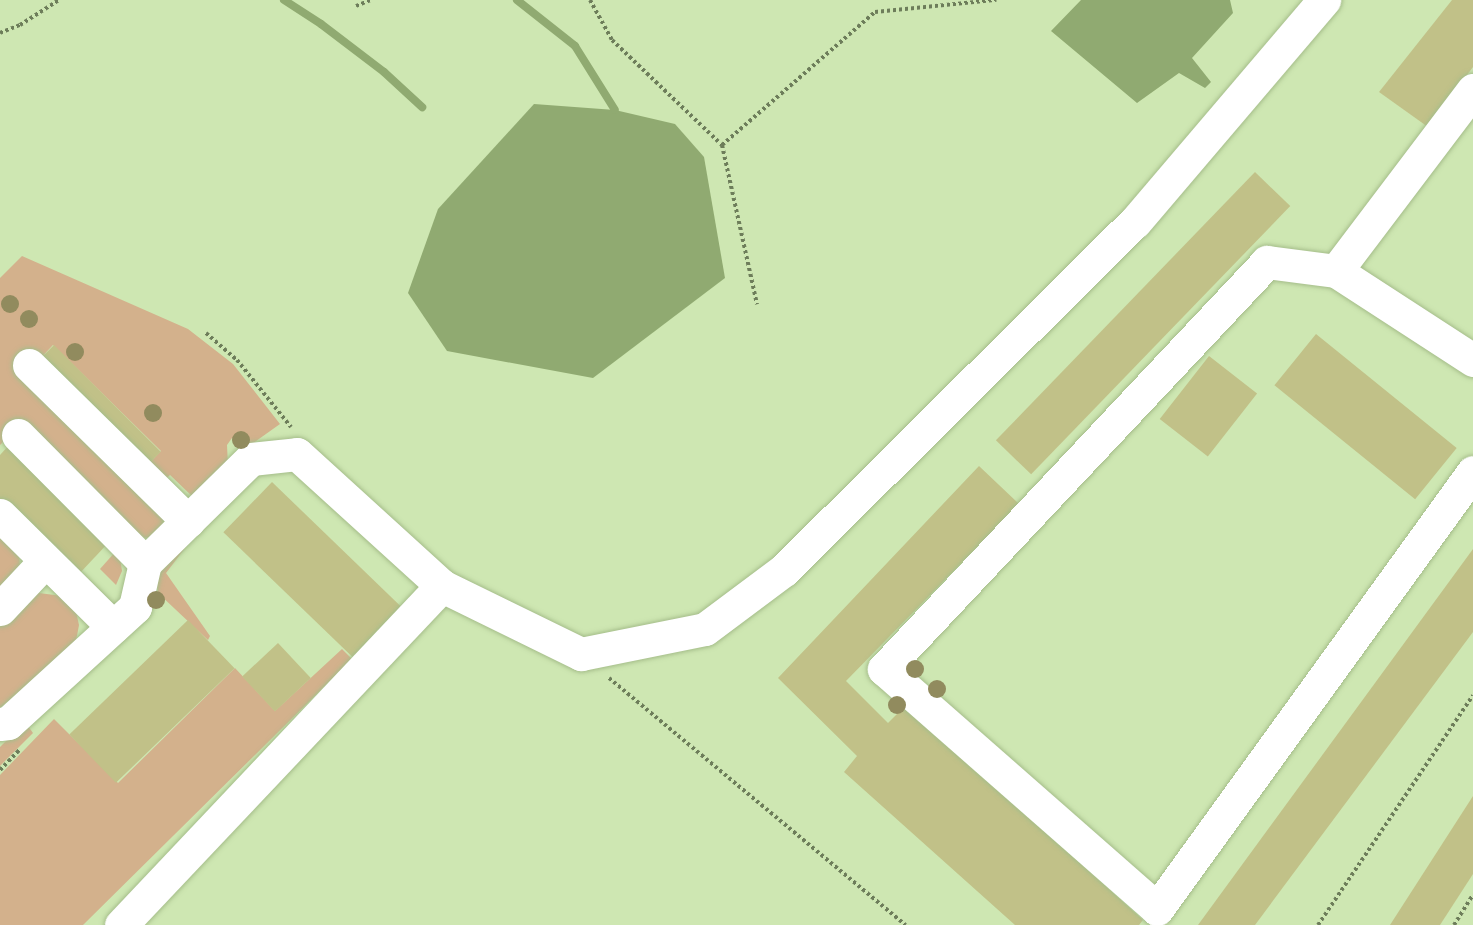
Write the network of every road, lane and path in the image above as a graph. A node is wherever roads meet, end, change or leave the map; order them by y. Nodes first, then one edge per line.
1 (59, 0) edge
2 (371, 0) edge
3 (590, 0) edge
4 (996, 0) edge
5 (1324, 0) edge
6 (940, 2) edge
7 (356, 6) dead end
8 (0, 33) edge
9 (1473, 90) edge
10 (722, 145) junction
11 (1336, 271) junction
12 (757, 304) dead end
13 (206, 333) dead end
14 (1473, 360) edge
15 (29, 365) dead end
16 (18, 435) dead end
17 (297, 454) junction
18 (1473, 472) edge
19 (0, 515) edge
20 (188, 521) junction
21 (45, 561) junction
22 (145, 563) junction
23 (442, 586) junction
24 (0, 609) edge
25 (113, 627) junction
26 (581, 654) junction
27 (1473, 695) edge
28 (0, 724) edge
29 (1473, 894) edge
30 (121, 925) edge
31 (905, 925) edge
32 (1318, 925) edge
33 (1454, 925) edge

1 - 8 path
2 - 7 path
3 - 10 path
4 - 6 path
5 - 26 lane
6 - 10 path
9 - 11 lane
10 - 12 path
11 - 14 lane
11 - 18 lane
13 - 17 path
15 - 20 lane
16 - 22 lane
17 - 20 lane
17 - 23 lane
19 - 21 lane
20 - 22 lane
21 - 24 lane
21 - 25 lane
22 - 25 lane
23 - 26 lane
23 - 30 lane
25 - 28 lane
26 - 31 path
27 - 32 path
29 - 33 path

